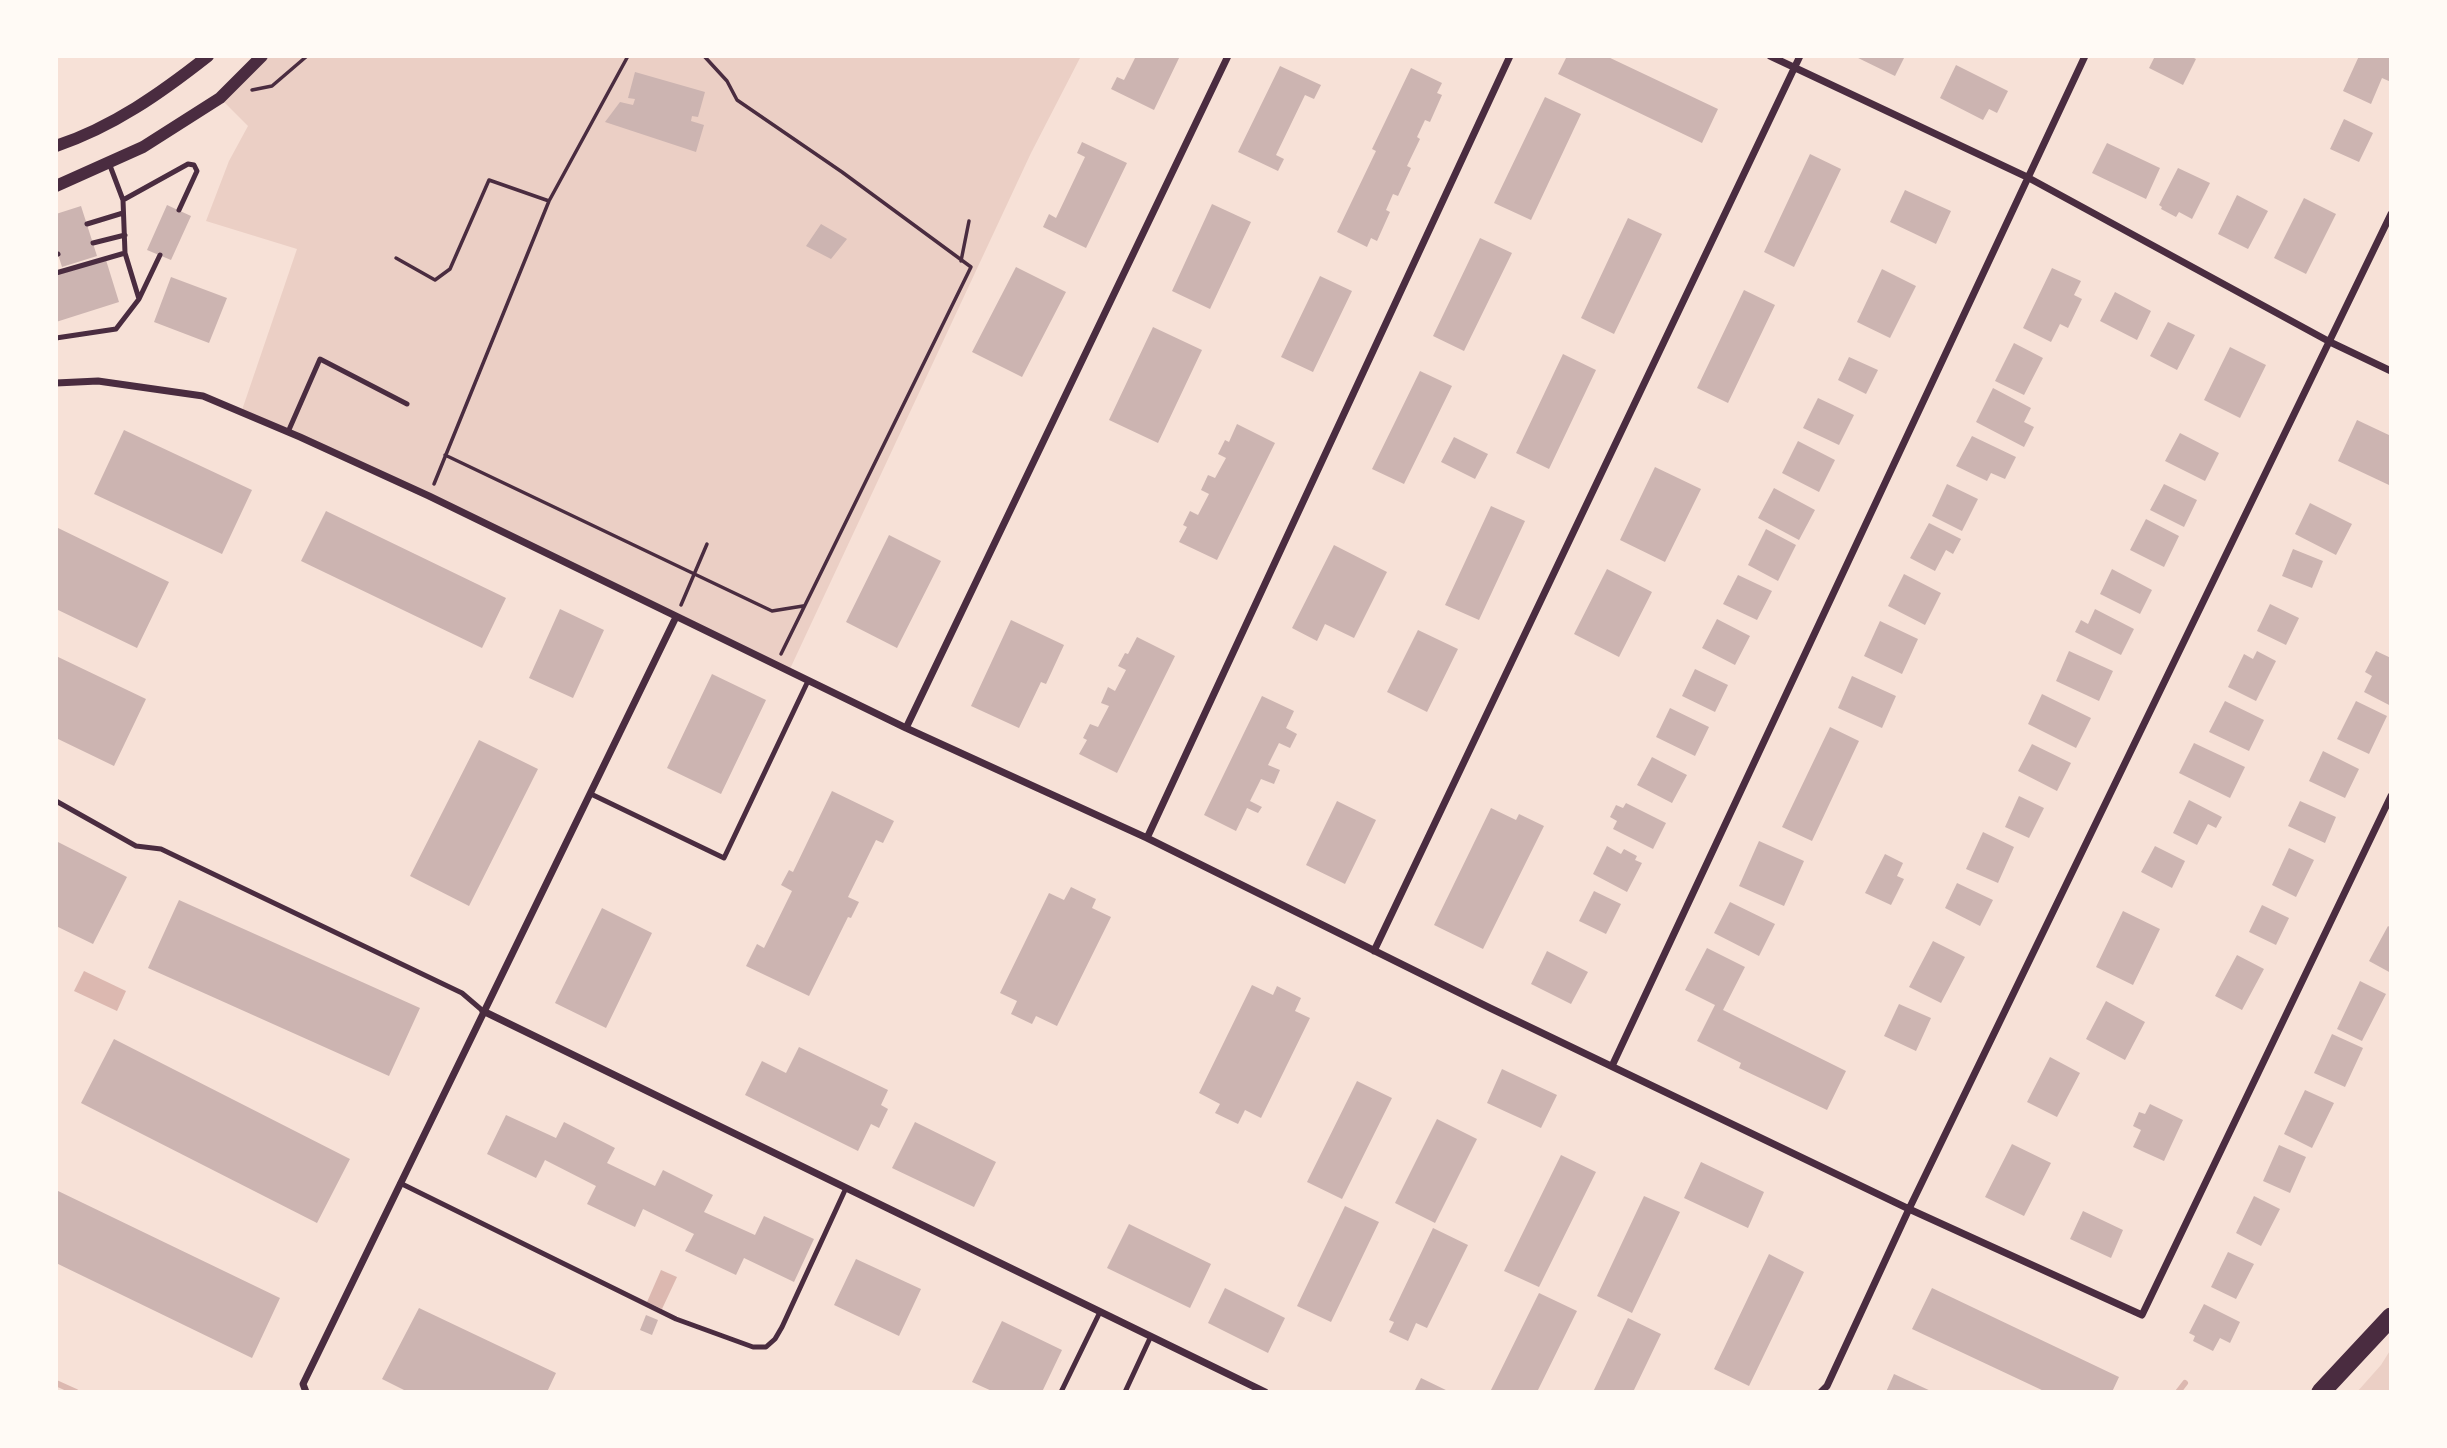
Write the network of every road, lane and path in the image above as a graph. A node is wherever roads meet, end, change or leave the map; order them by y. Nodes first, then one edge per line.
1 (208, 56) edge
2 (262, 56) edge
3 (307, 56) edge
4 (628, 56) edge
5 (704, 56) edge
6 (1228, 56) edge
7 (1510, 56) edge
8 (1770, 56) edge
9 (1800, 56) edge
10 (2085, 56) edge
11 (1795, 67) junction
12 (220, 98) junction
13 (56, 146) edge
14 (109, 162) junction
15 (2027, 177) junction
16 (56, 186) edge
17 (123, 200) junction
18 (549, 201) junction
19 (179, 210) dead end
20 (123, 213) junction
21 (2391, 214) edge
22 (969, 220) dead end
23 (87, 225) dead end
24 (125, 235) junction
25 (93, 243) dead end
26 (125, 253) junction
27 (160, 255) dead end
28 (396, 258) dead end
29 (961, 261) junction
30 (56, 273) edge
31 (139, 299) junction
32 (56, 338) edge
33 (2330, 342) junction
34 (2391, 371) edge
35 (56, 383) edge
36 (407, 404) dead end
37 (288, 432) junction
38 (446, 455) junction
39 (429, 496) junction
40 (708, 544) dead end
41 (694, 575) junction
42 (803, 606) junction
43 (676, 617) junction
44 (776, 665) junction
45 (808, 681) junction
46 (906, 728) junction
47 (591, 794) junction
48 (2391, 796) edge
49 (56, 801) edge
50 (1147, 838) junction
51 (1374, 951) junction
52 (483, 1011) junction
53 (1612, 1066) junction
54 (400, 1183) junction
55 (846, 1188) junction
56 (1909, 1209) junction
57 (1100, 1312) junction
58 (2391, 1317) edge
59 (1151, 1336) junction
60 (306, 1392) edge
61 (1061, 1392) edge
62 (1125, 1392) edge
63 (1265, 1392) edge
64 (1821, 1392) edge
65 (2321, 1392) edge

1 - 13 street
2 - 12 street
3 - 12 path
4 - 18 path
5 - 29 path
6 - 46 street
7 - 50 street
8 - 11 street
9 - 11 street
10 - 15 street
11 - 15 street
11 - 51 street
12 - 14 street
14 - 16 street
14 - 17 lane
15 - 33 street
15 - 53 street
17 - 19 lane
17 - 20 lane
18 - 28 path
18 - 38 path
20 - 23 lane
20 - 24 lane
21 - 33 street
22 - 29 path
24 - 25 lane
24 - 26 lane
26 - 30 lane
26 - 31 lane
27 - 31 lane
29 - 42 path
31 - 32 lane
33 - 34 street
33 - 56 street
35 - 37 street
36 - 37 lane
37 - 39 street
38 - 39 path
38 - 41 path
39 - 43 street
40 - 41 path
41 - 42 path
41 - 43 path
42 - 44 path
43 - 44 street
43 - 47 street
44 - 45 street
45 - 46 street
45 - 47 lane
46 - 50 street
47 - 52 street
48 - 56 street
49 - 52 lane
50 - 51 street
51 - 53 street
52 - 54 street
52 - 55 street
53 - 56 street
54 - 55 lane
54 - 60 street
55 - 57 street
56 - 64 street
57 - 59 street
57 - 61 lane
58 - 65 highway
59 - 62 lane
59 - 63 street

